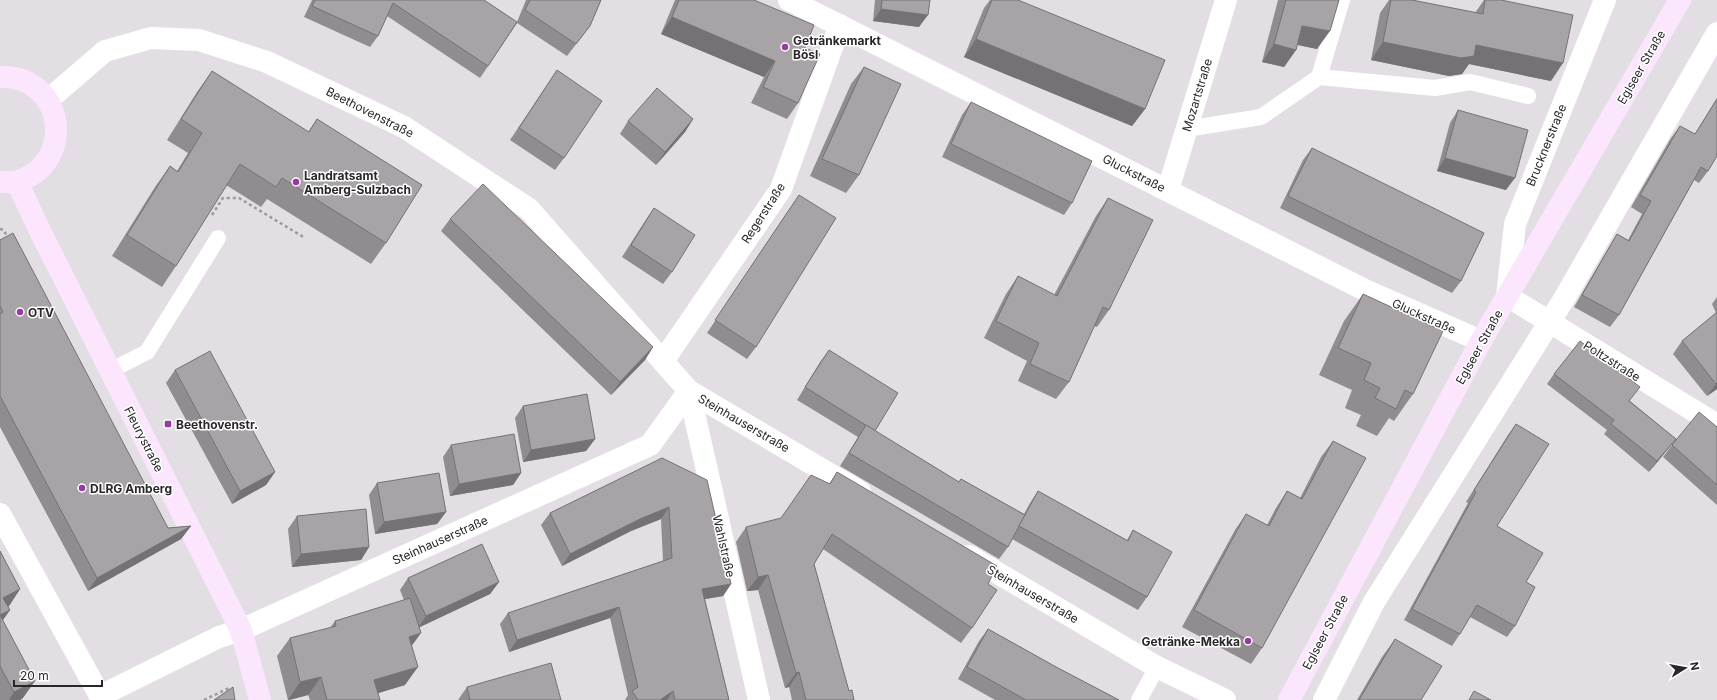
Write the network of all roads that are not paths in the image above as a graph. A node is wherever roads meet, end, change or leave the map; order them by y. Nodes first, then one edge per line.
1 (789, 0) edge
2 (1226, 0) edge
3 (1342, 0) edge
4 (1605, 0) edge
5 (1680, 0) edge
6 (840, 25) junction
7 (1717, 33) edge
8 (0, 76) edge
9 (1318, 77) junction
10 (1528, 96) dead end
11 (48, 100) junction
12 (1186, 129) junction
13 (8, 182) edge
14 (1168, 190) junction
15 (218, 238) dead end
16 (1507, 296) junction
17 (1549, 322) junction
18 (1481, 341) junction
19 (663, 361) junction
20 (110, 371) junction
21 (689, 391) junction
22 (1717, 425) edge
23 (875, 501) edge
24 (0, 514) edge
25 (951, 545) edge
26 (241, 630) junction
27 (1157, 667) junction
28 (260, 700) edge
29 (759, 700) edge
30 (1139, 700) edge
31 (1225, 700) edge
32 (1289, 700) edge
33 (1324, 700) edge

1 - 6 street, Gluckstraße
2 - 12 street, Mozartstraße
3 - 9 lane
4 - 16 street, Brucknerstraße
5 - 16 street, Eglseer Straße
6 - 14 street, Gluckstraße
6 - 19 street, Regerstraße
7 - 17 street
8 - 11 street
9 - 10 lane
9 - 12 lane
11 - 13 street
11 - 19 street, Beethovenstraße
12 - 14 street, Mozartstraße
13 - 20 street, Fleurystraße
14 - 18 street, Gluckstraße
15 - 20 lane
16 - 17 street, Poltzstraße
16 - 18 street, Eglseer Straße
17 - 22 street, Poltzstraße
17 - 33 street
18 - 32 street, Eglseer Straße
19 - 21 street, Beethovenstraße
20 - 26 street, Fleurystraße
21 - 23 street, Steinhauserstraße
21 - 26 street, Steinhauserstraße
21 - 29 street, Wahlstraße
24 - 26 street, Steinhauserstraße
25 - 27 street, Steinhauserstraße
26 - 28 street, Fleurystraße
27 - 30 lane
27 - 31 street, Steinhauserstraße

